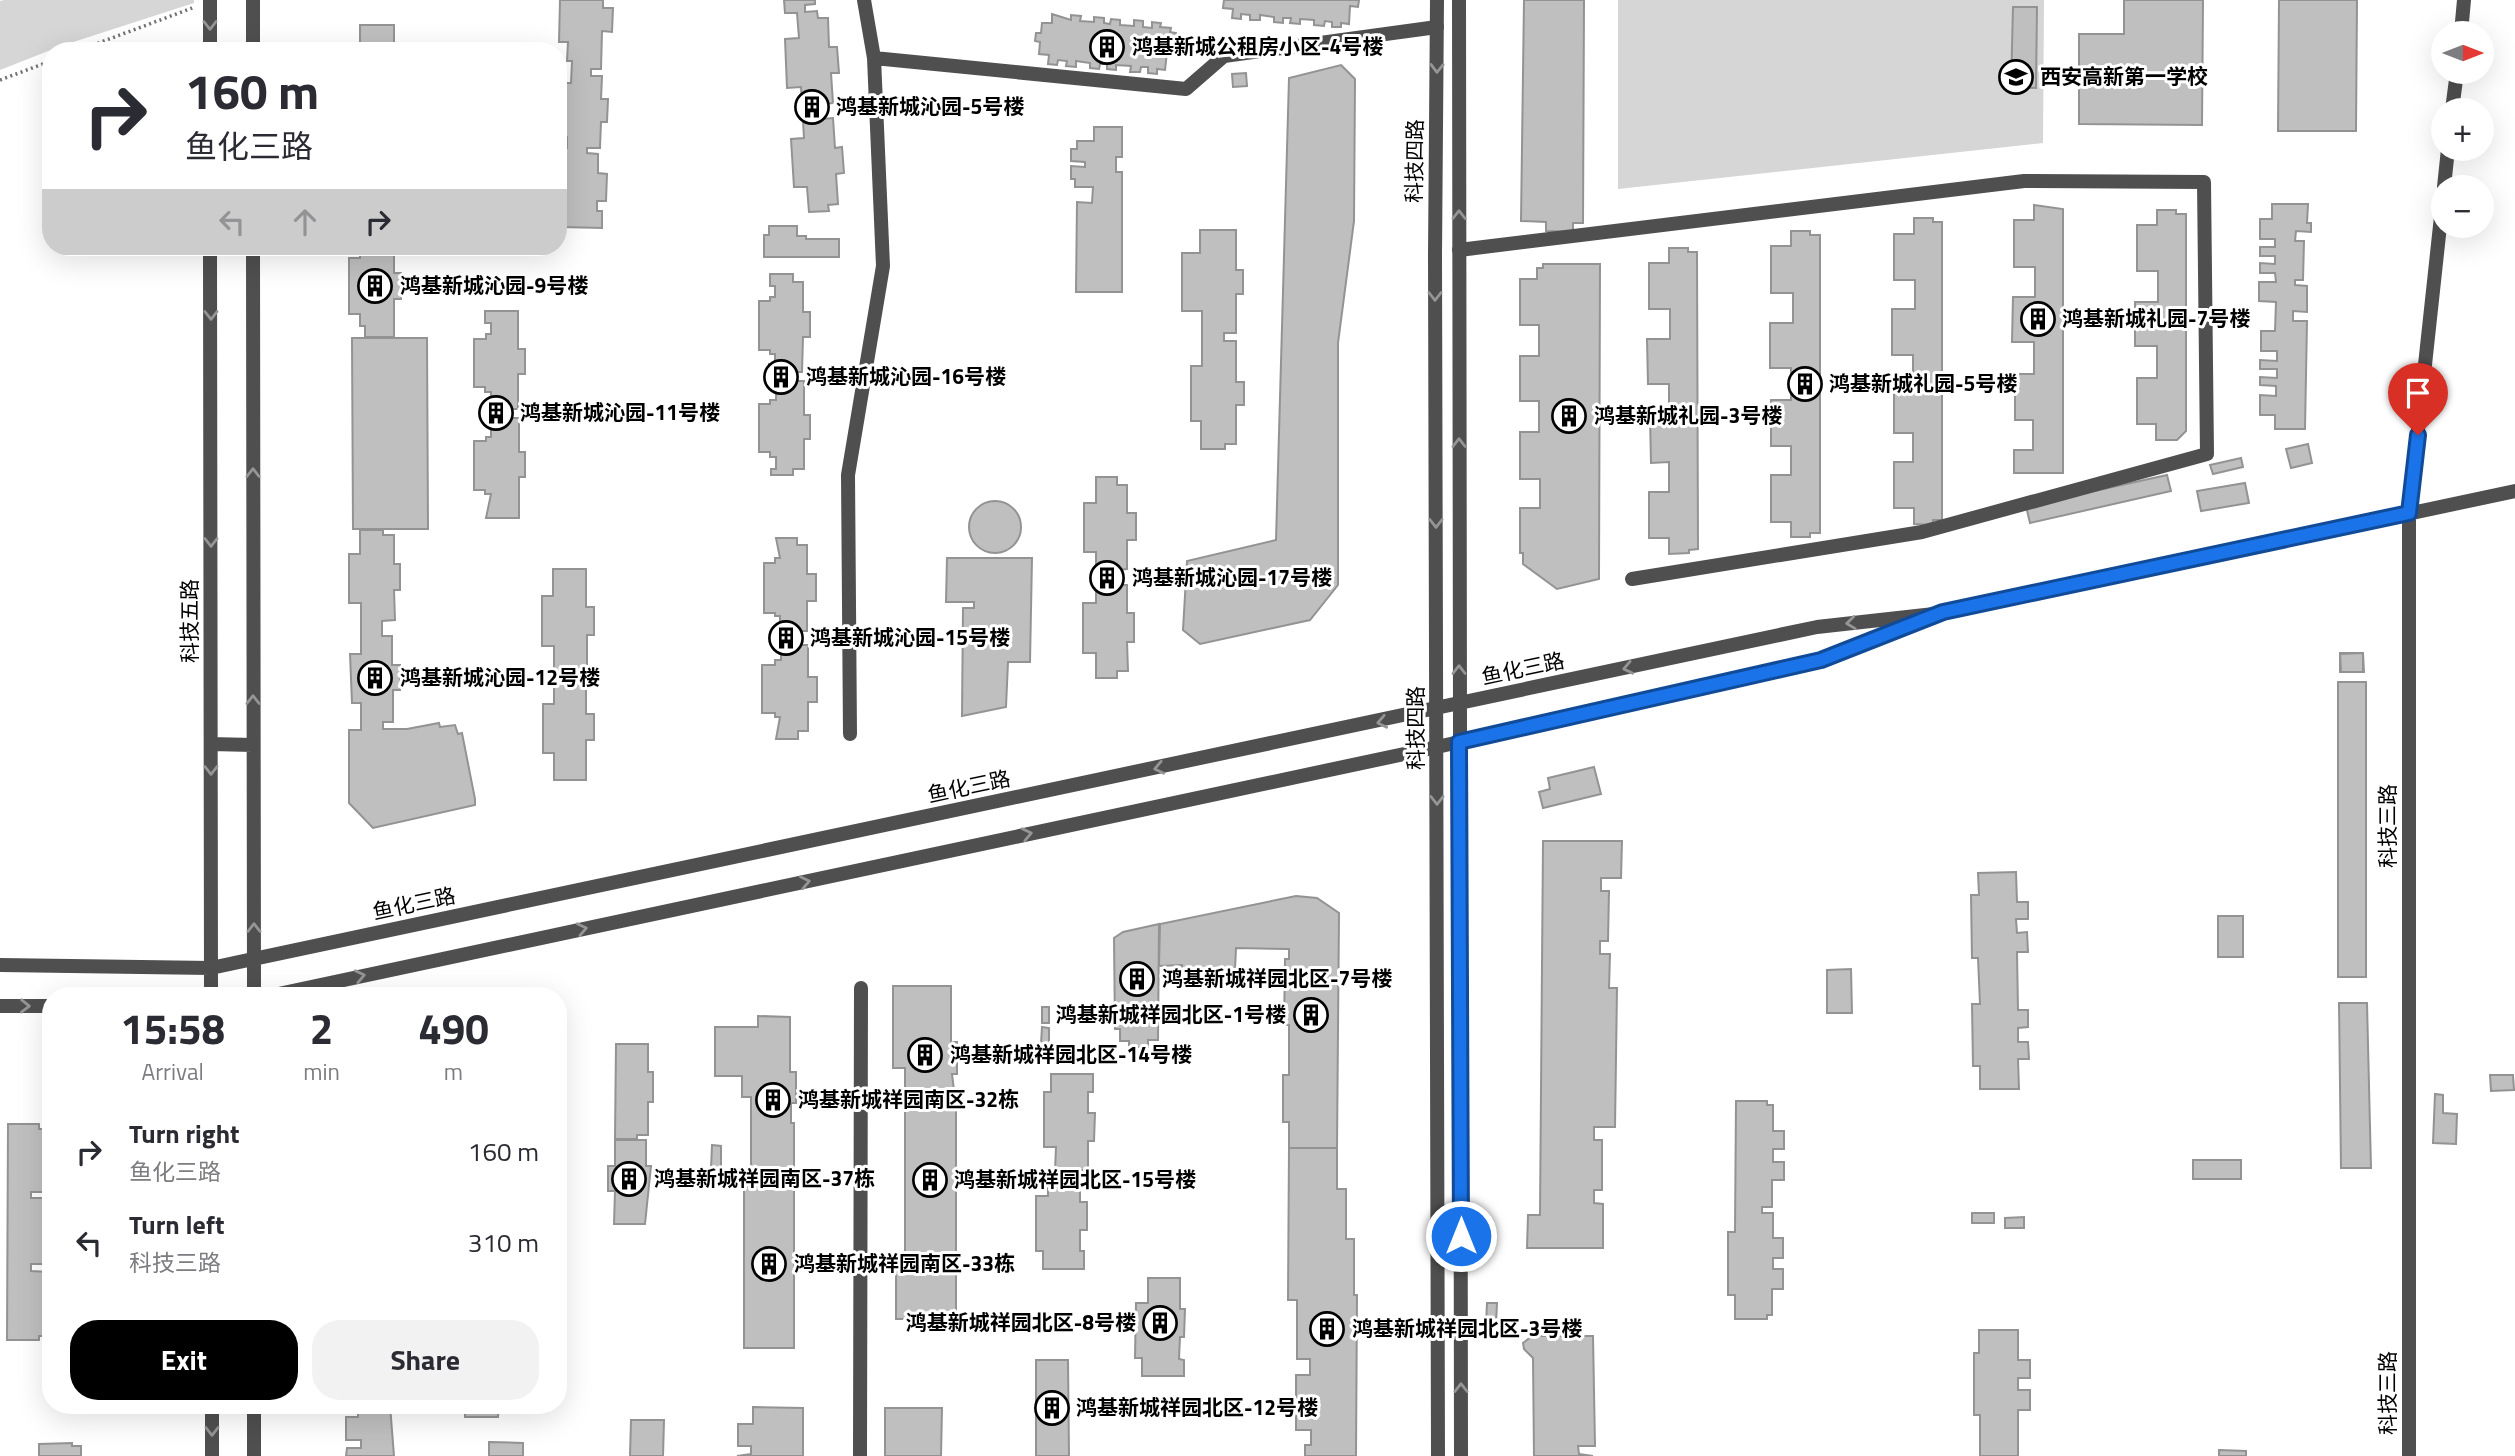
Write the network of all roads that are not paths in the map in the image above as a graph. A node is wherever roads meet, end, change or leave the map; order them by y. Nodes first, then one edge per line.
1 (210, 0) edge
2 (253, 0) edge
3 (864, 0) edge
4 (1437, 0) edge
5 (1459, 0) edge
6 (2464, 0) edge
7 (2462, 21) edge
8 (1437, 27) junction
9 (210, 42) edge
10 (253, 42) edge
11 (874, 58) junction
12 (2439, 238) edge
13 (1459, 250) junction
14 (211, 256) edge
15 (253, 256) edge
16 (2515, 491) edge
17 (2409, 513) junction
18 (1632, 579) dead end
19 (1943, 612) junction
20 (1458, 705) junction
21 (1437, 710) junction
22 (850, 734) dead end
23 (1459, 742) junction
24 (211, 744) junction
25 (253, 745) junction
26 (1437, 747) junction
27 (254, 959) junction
28 (0, 965) edge
29 (211, 968) junction
30 (211, 987) edge
31 (254, 987) edge
32 (311, 987) edge
33 (861, 988) dead end
34 (0, 1006) edge
35 (42, 1006) edge
36 (212, 1414) edge
37 (254, 1414) edge
38 (212, 1456) edge
39 (254, 1456) edge
40 (860, 1456) edge
41 (1438, 1456) edge
42 (1461, 1456) edge
43 (2409, 1456) edge

1 -> 9 street
2 - 10 street
3 - 11 street
4 - 8 street, 科技四路
13 -> 5 street, 科技四路
6 - 7 street
8 - 11 street
8 -> 21 street, 科技四路
11 - 22 street
12 - 17 street, 科技三路
13 - 18 street
20 -> 13 street, 科技四路
14 -> 24 street, 科技五路
25 -> 15 street
16 - 17 street, 鱼化三路
17 - 19 street, 鱼化三路
17 - 43 street, 科技三路
19 -> 20 street, 鱼化三路
19 - 23 street, 鱼化三路
20 - 21 street, 鱼化三路
20 - 23 street, 科技四路
21 - 26 street, 科技四路
21 -> 27 street, 鱼化三路
23 - 26 street, 鱼化三路
42 -> 23 street, 科技四路
24 - 25 street
24 -> 29 street, 科技五路
27 -> 25 street
32 -> 26 street, 鱼化三路
26 -> 41 street, 科技四路
27 - 29 street, 鱼化三路
27 - 31 street
28 - 29 street, 鱼化三路
29 - 30 street, 科技五路
33 - 40 street
34 -> 35 street
36 -> 38 street
37 - 39 street

